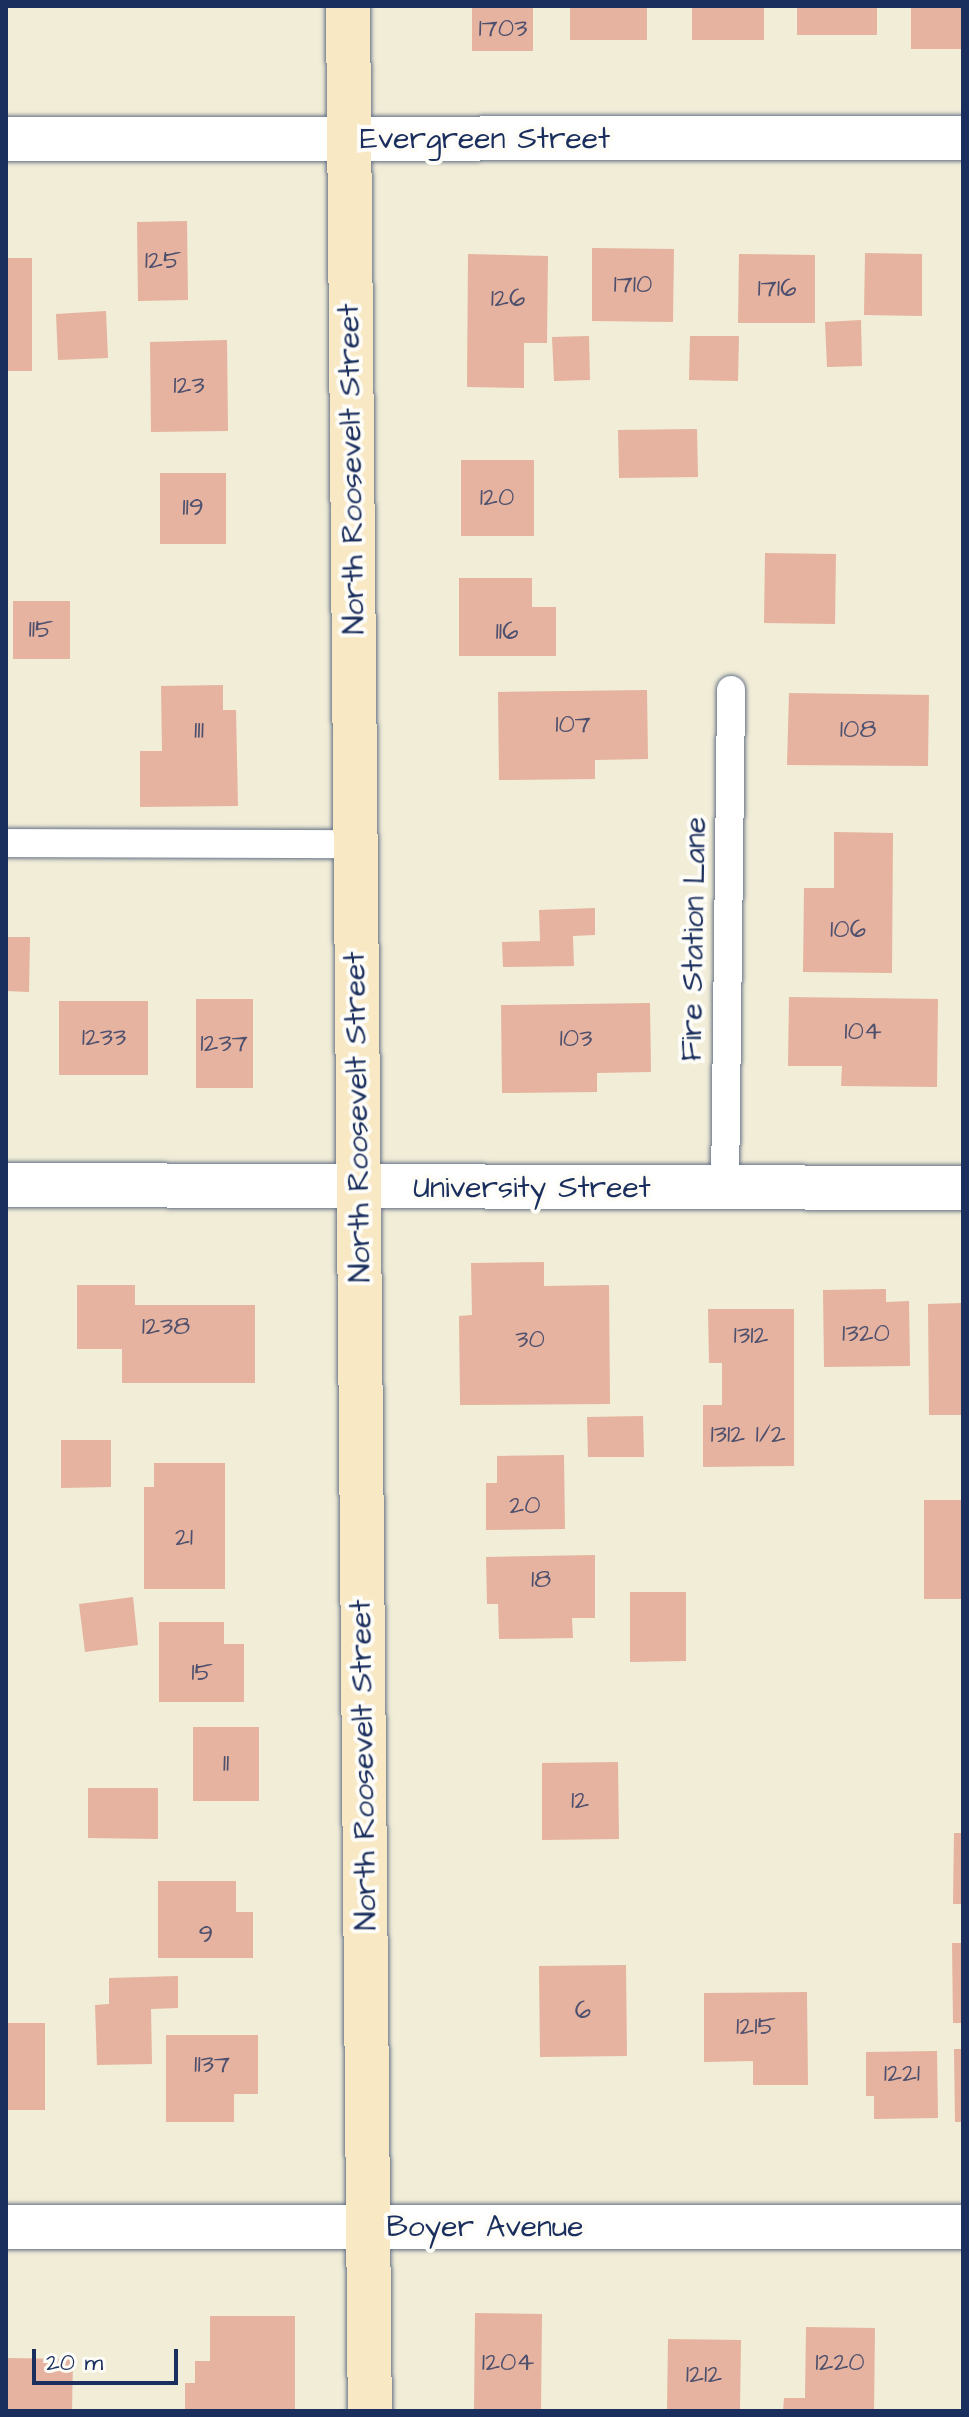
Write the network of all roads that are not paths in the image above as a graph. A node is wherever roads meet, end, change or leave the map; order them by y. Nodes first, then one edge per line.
1 (348, 6) edge
2 (963, 138) edge
3 (6, 139) edge
4 (350, 139) junction
5 (731, 690) dead end
6 (6, 843) edge
7 (356, 844) junction
8 (6, 1185) edge
9 (359, 1188) junction
10 (725, 1188) junction
11 (963, 1188) edge
12 (6, 2227) edge
13 (369, 2227) junction
14 (963, 2227) edge
15 (370, 2411) edge

1 - 4 main road, North Roosevelt Street
2 - 4 street, Evergreen Street
3 - 4 street, Evergreen Street
4 - 7 main road, North Roosevelt Street
5 - 10 lane, Fire Station Lane
6 - 7 lane
7 - 9 main road, North Roosevelt Street
8 - 9 street, University Street
9 - 10 street, University Street
9 - 13 main road, North Roosevelt Street
10 - 11 street, University Street
12 - 13 street, Boyer Avenue
13 - 14 street, Boyer Avenue
13 - 15 main road, North Roosevelt Street

